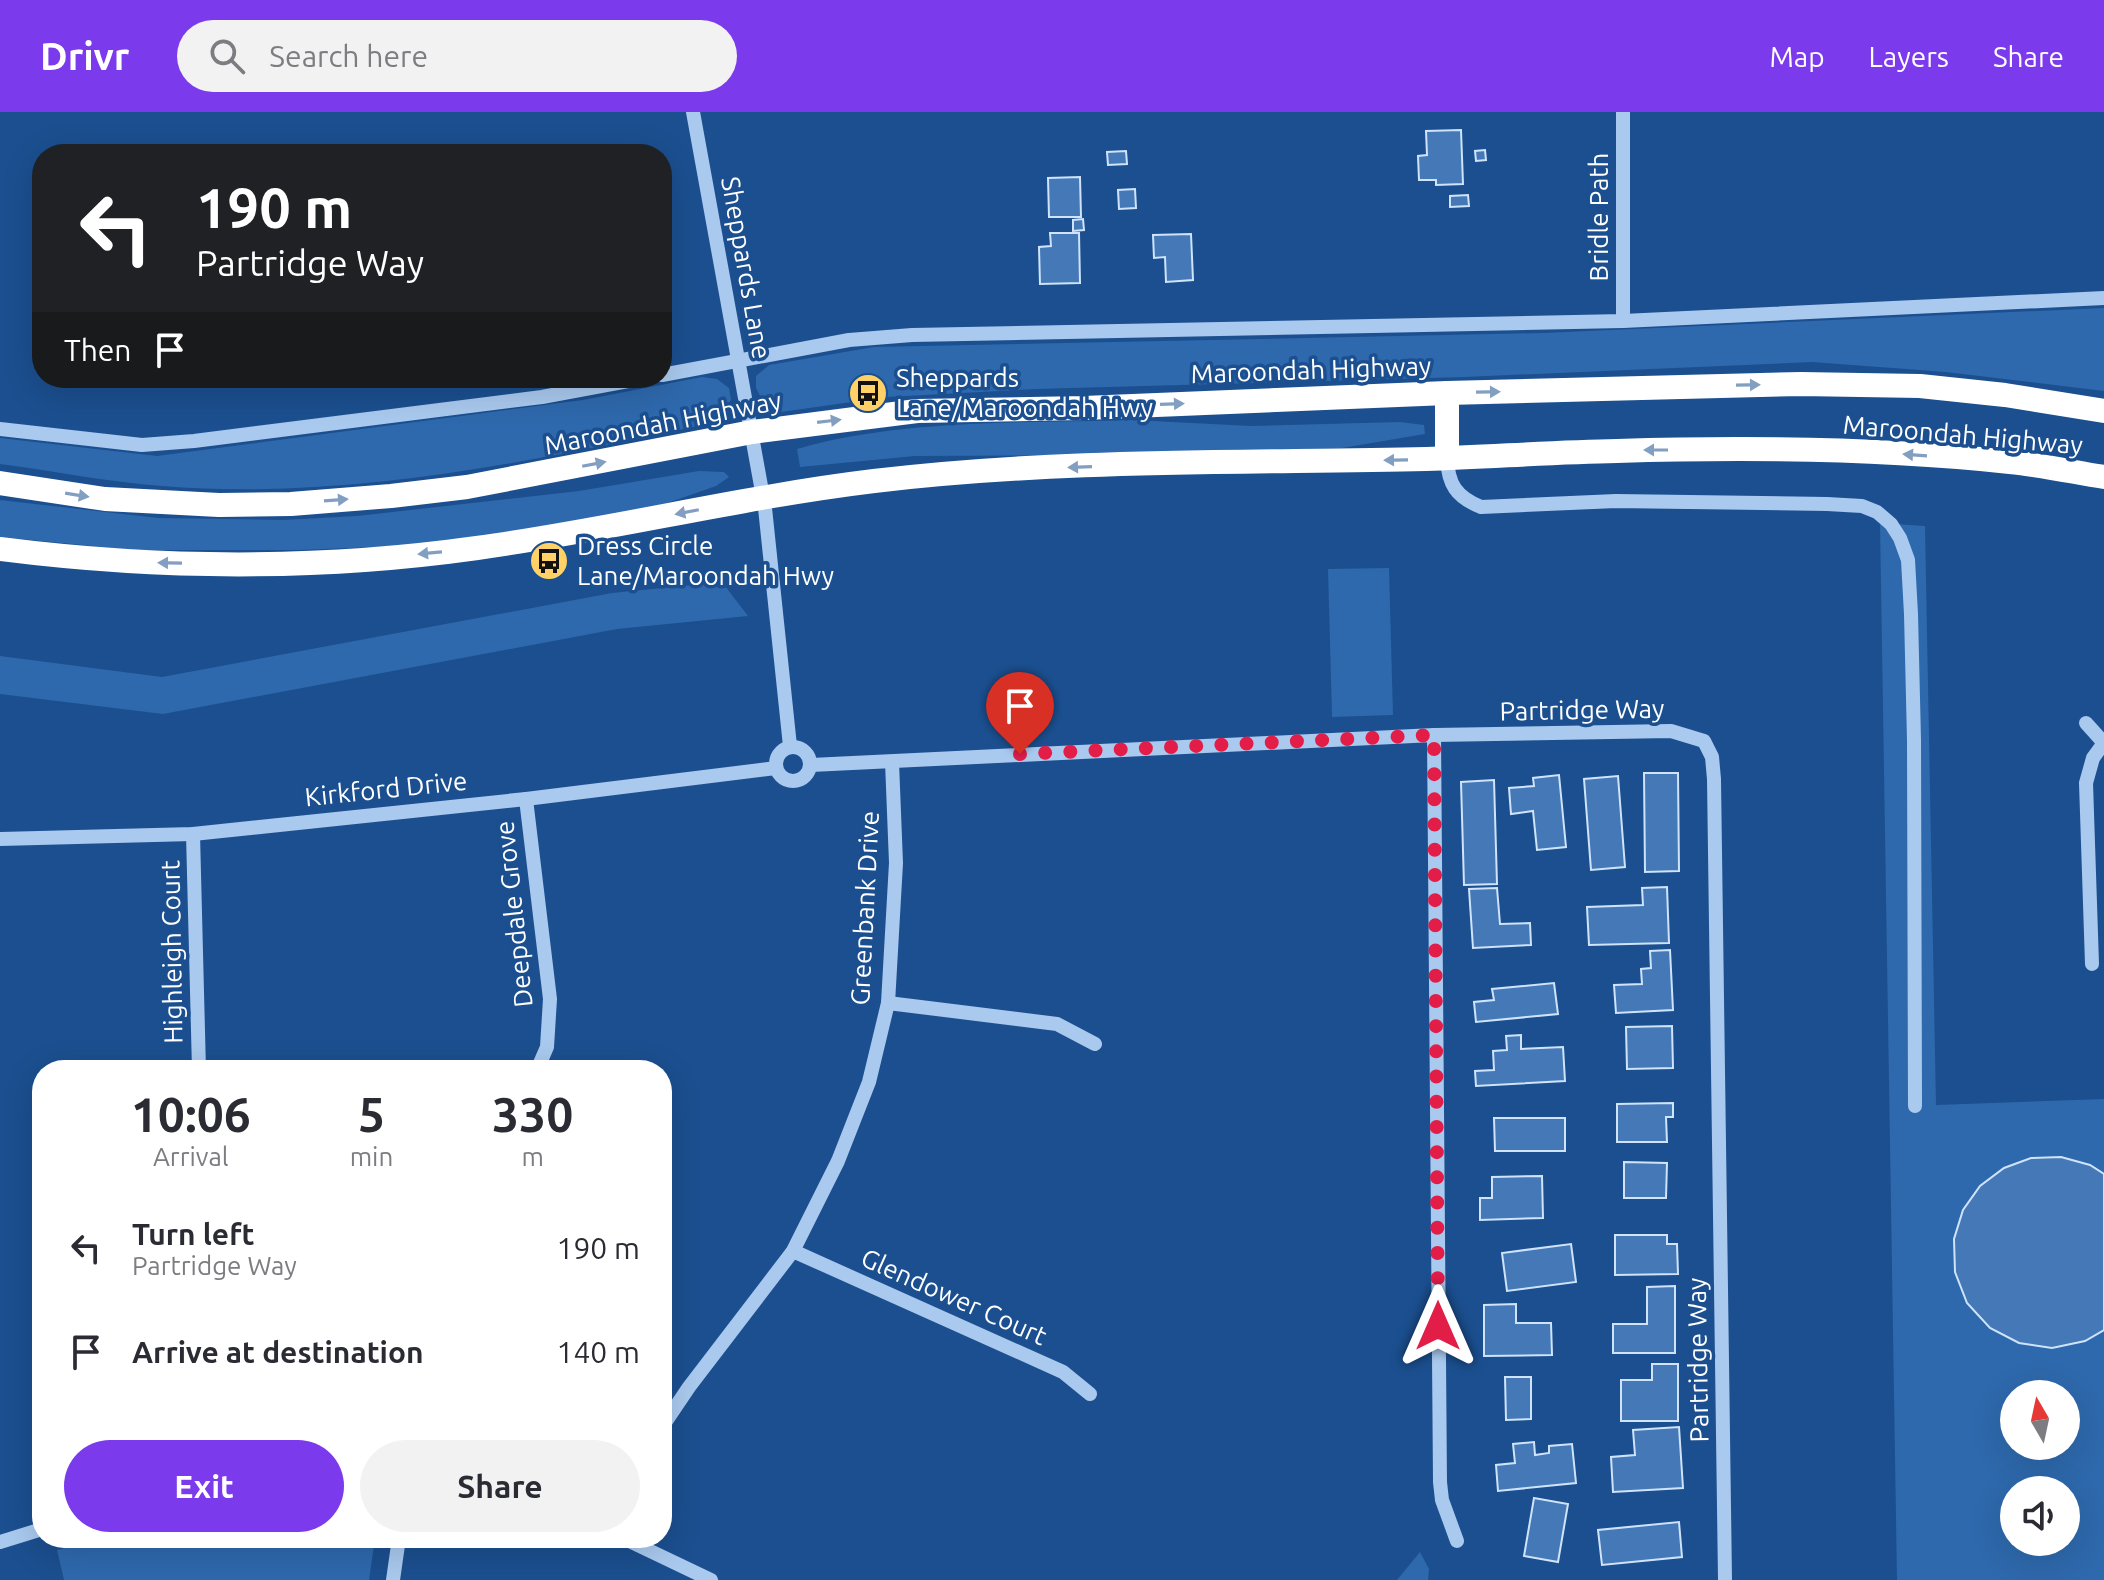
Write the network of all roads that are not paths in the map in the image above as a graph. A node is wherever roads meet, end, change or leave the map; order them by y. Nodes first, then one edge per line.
1 (693, 112) edge
2 (1623, 112) edge
3 (2104, 298) edge
4 (1623, 321) junction
5 (739, 361) junction
6 (672, 373) edge
7 (590, 388) edge
8 (1447, 393) junction
9 (2104, 411) edge
10 (0, 429) edge
11 (752, 432) junction
12 (1447, 458) junction
13 (2104, 477) edge
14 (0, 483) edge
15 (763, 497) junction
16 (0, 549) edge
17 (2086, 723) dead end
18 (1434, 735) junction
19 (790, 746) junction
20 (892, 762) junction
21 (811, 765) junction
22 (776, 768) junction
23 (526, 799) junction
24 (193, 834) junction
25 (0, 839) edge
26 (2092, 964) dead end
27 (888, 1003) junction
28 (1095, 1044) dead end
29 (199, 1060) edge
30 (541, 1060) edge
31 (1915, 1106) dead end
32 (793, 1251) junction
33 (1090, 1394) dead end
34 (672, 1412) edge
35 (32, 1532) edge
36 (1457, 1541) dead end
37 (0, 1542) edge
38 (398, 1548) edge
39 (644, 1548) edge
40 (393, 1580) edge
41 (711, 1580) edge
42 (1725, 1580) edge

1 - 5 street, Sheppards Lane
2 - 4 street, Bridle Path
3 - 4 street, Maroondah Highway
4 - 5 street, Maroondah Highway
5 - 6 street, Maroondah Highway
5 - 11 street, Sheppards Lane
7 - 10 street, Maroondah Highway
8 -> 9 highway, Maroondah Highway
11 -> 8 highway, Maroondah Highway
8 - 12 highway
14 -> 11 highway, Maroondah Highway
11 - 15 street, Sheppards Lane
13 -> 12 highway, Maroondah Highway
12 -> 15 highway, Maroondah Highway
12 - 31 street
15 -> 16 highway, Maroondah Highway
15 - 19 street, Sheppards Lane
17 - 26 street
18 - 20 street, Partridge Way
18 - 36 street
18 - 42 street, Partridge Way
19 - 21 street
19 - 22 street
20 - 21 street, Partridge Way
20 - 27 street, Greenbank Drive
21 - 22 street
22 - 23 street, Kirkford Drive
23 - 24 street, Kirkford Drive
23 - 30 street, Deepdale Grove
24 - 25 street, Kirkford Drive
24 - 29 street, Highleigh Court
27 - 28 street
27 - 32 street, Greenbank Drive
32 - 33 street, Glendower Court
32 - 34 street, Greenbank Drive
35 - 37 street
38 - 40 street
39 - 41 street

